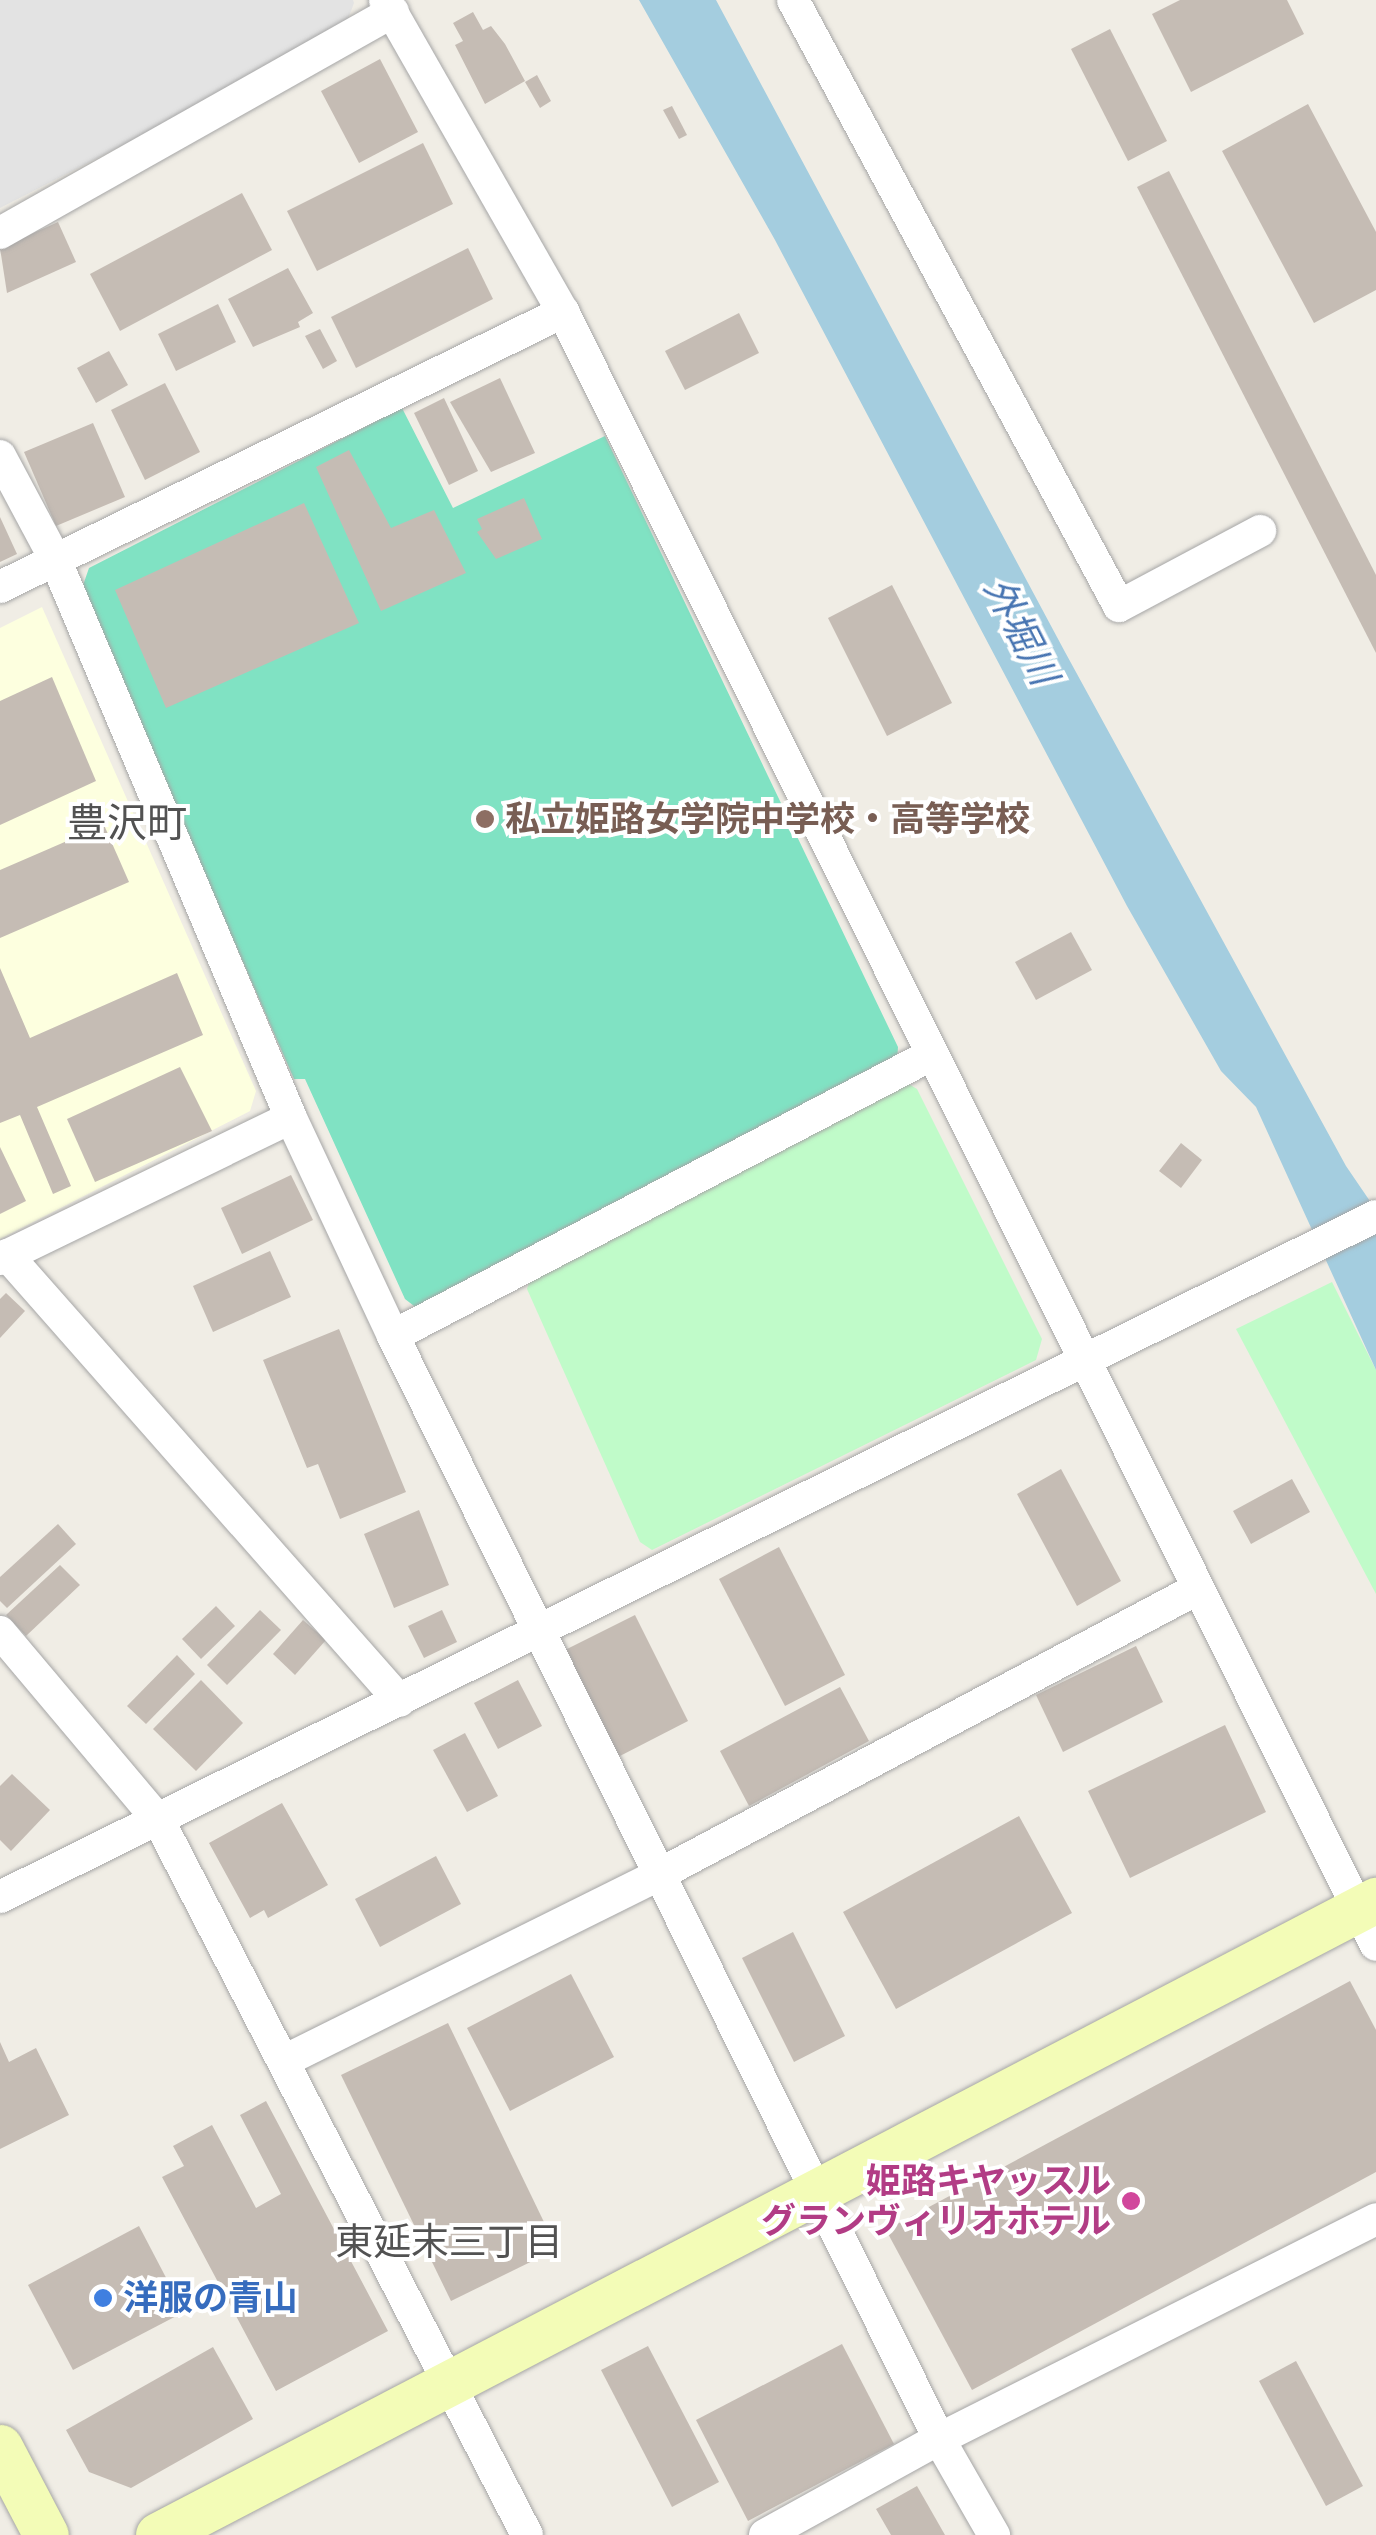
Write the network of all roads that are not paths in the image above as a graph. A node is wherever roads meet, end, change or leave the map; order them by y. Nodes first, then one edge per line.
1 (793, 0) edge
2 (389, 6) edge
3 (0, 233) edge
4 (563, 312) junction
5 (0, 456) edge
6 (1260, 531) dead end
7 (55, 559) junction
8 (0, 587) edge
9 (928, 1056) junction
10 (291, 1118) junction
11 (1376, 1216) edge
12 (3, 1257) edge
13 (394, 1336) junction
14 (1084, 1363) junction
15 (1197, 1589) junction
16 (0, 1632) edge
17 (538, 1632) junction
18 (400, 1701) junction
19 (160, 1821) junction
20 (658, 1874) junction
21 (0, 1898) edge
22 (1370, 1919) edge
23 (284, 2061) junction
24 (817, 2194) junction
25 (1376, 2219) edge
26 (450, 2384) junction
27 (939, 2439) junction
28 (0, 2447) edge
29 (46, 2535) edge
30 (158, 2535) edge
31 (527, 2535) edge
32 (765, 2535) edge
33 (994, 2535) edge

1 - 6 street
2 - 3 street
2 - 4 street
4 - 7 street
4 - 9 street
5 - 7 street
7 - 8 street
7 - 10 street
9 - 13 street
9 - 14 street
10 - 12 street
10 - 13 street
11 - 14 street
12 - 18 street
13 - 17 street
14 - 15 street
14 - 17 street
15 - 20 street
15 - 22 street
16 - 19 street
17 - 18 street
17 - 20 street
18 - 19 street
19 - 21 street
19 - 23 street
20 - 23 street
20 - 24 street
22 - 24 street
23 - 26 street
24 - 26 street
24 - 27 street
25 - 27 street
26 - 30 street
26 - 31 street
27 - 32 street
27 - 33 street
28 - 29 street

